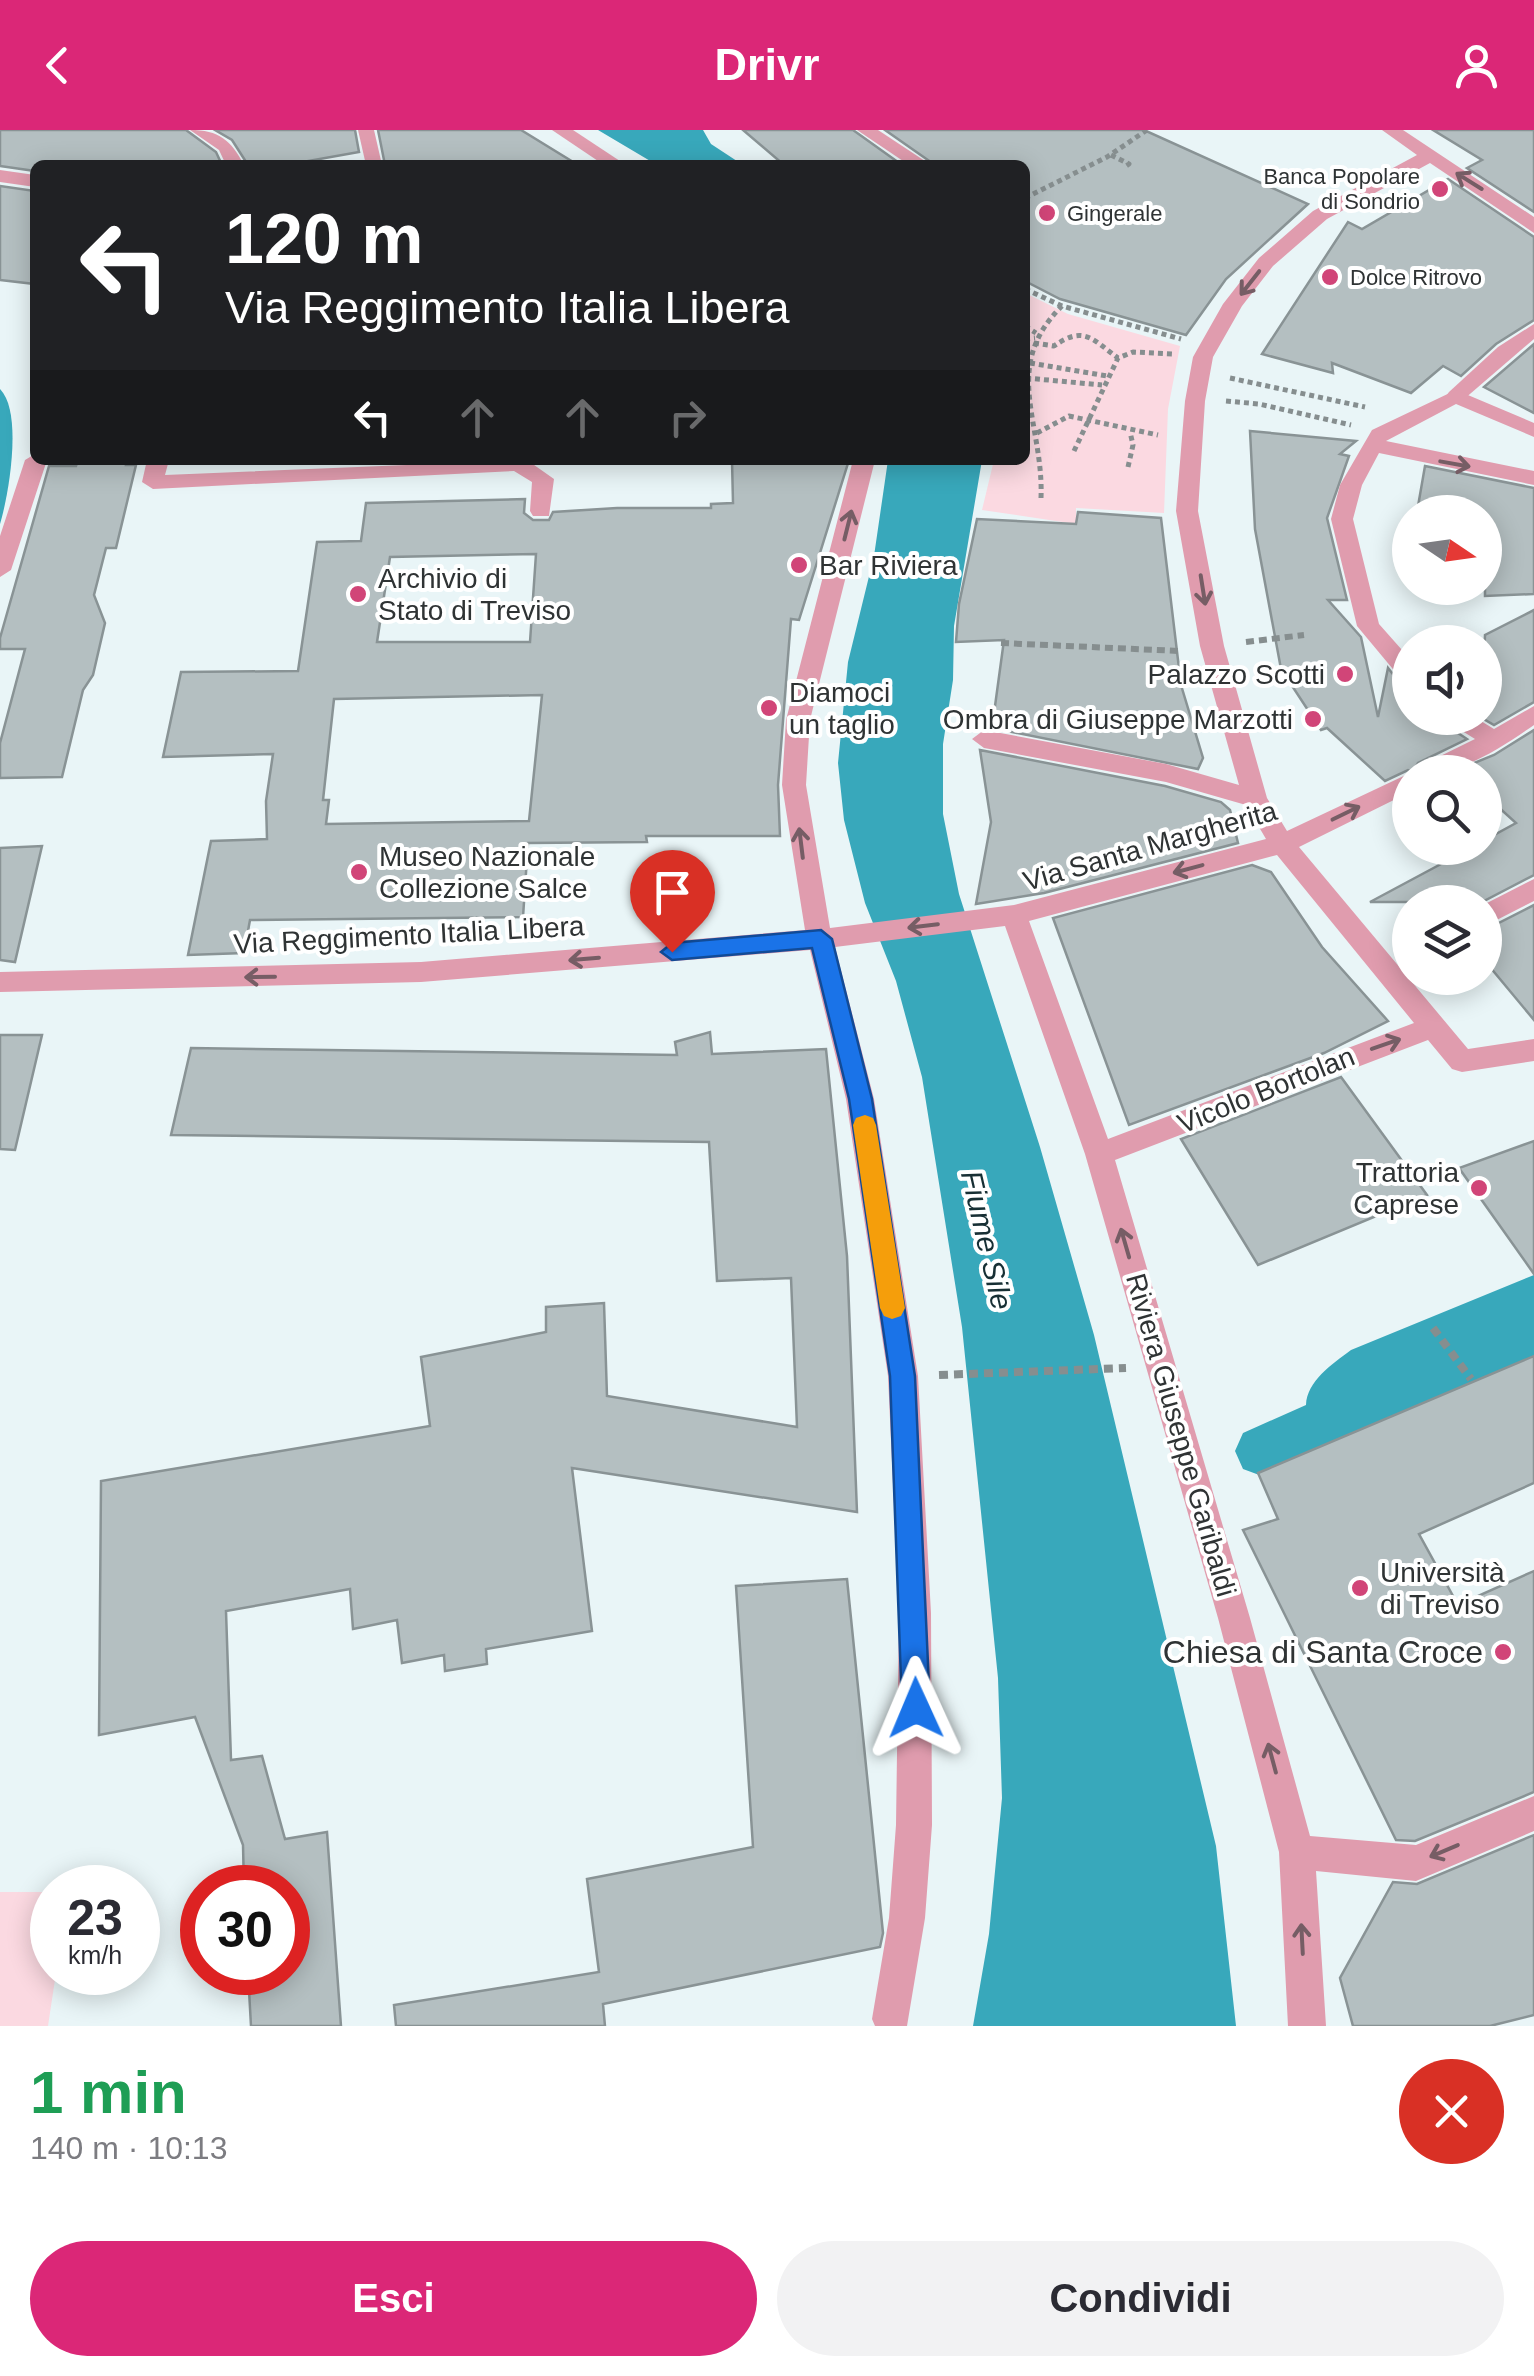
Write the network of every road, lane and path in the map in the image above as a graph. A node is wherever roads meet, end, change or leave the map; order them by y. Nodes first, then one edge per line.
1 (200, 130) edge
2 (366, 130) edge
3 (561, 130) edge
4 (866, 130) edge
5 (1147, 130) edge
6 (1391, 130) edge
7 (1110, 154) junction
8 (1429, 156) junction
9 (233, 160) edge
10 (373, 160) edge
11 (609, 160) edge
12 (914, 160) edge
13 (1126, 166) dead end
14 (0, 176) edge
15 (30, 180) edge
16 (1030, 195) edge
17 (1510, 206) junction
18 (1534, 212) edge
19 (1534, 227) edge
20 (1030, 291) edge
21 (1062, 306) junction
22 (1534, 330) edge
23 (1030, 332) edge
24 (1035, 338) junction
25 (1030, 339) edge
26 (1204, 352) junction
27 (1118, 358) junction
28 (1030, 363) joint
29 (1107, 376) junction
30 (1030, 378) edge
31 (1102, 385) junction
32 (1456, 396) junction
33 (1226, 401) junction
34 (1362, 407) dead end
35 (1030, 414) edge
36 (1089, 418) junction
37 (1353, 426) dead end
38 (1534, 431) edge
39 (1130, 432) junction
40 (1037, 433) junction
41 (1191, 438) junction
42 (1376, 446) junction
43 (1074, 451) dead end
44 (34, 465) edge
45 (466, 465) edge
46 (520, 465) edge
47 (863, 465) edge
48 (1128, 467) dead end
49 (155, 471) edge
50 (1534, 478) edge
51 (1040, 498) dead end
52 (541, 511) dead end
53 (0, 570) edge
54 (1304, 635) dead end
55 (1252, 641) dead end
56 (1000, 643) dead end
57 (1174, 652) dead end
58 (1392, 653) edge
59 (1534, 714) edge
60 (1486, 735) edge
61 (984, 739) dead end
62 (1494, 740) junction
63 (1463, 755) edge
64 (1392, 791) edge
65 (1255, 798) junction
66 (1282, 844) junction
67 (1534, 889) edge
68 (1502, 907) edge
69 (1014, 915) junction
70 (867, 933) joint
71 (821, 939) junction
72 (0, 982) edge
73 (1432, 1027) junction
74 (1534, 1050) edge
75 (1099, 1154) junction
76 (1433, 1328) dead end
77 (1120, 1368) dead end
78 (903, 1376) junction
79 (1470, 1379) dead end
80 (1534, 1814) edge
81 (1296, 1852) junction
82 (891, 2019) dead end
83 (1307, 2026) edge

1 - 9 street
2 - 10 lane
3 - 11 street
4 - 12 street
5 - 7 path
6 - 8 street
7 - 13 path
7 - 16 path
17 -> 8 street
8 -> 26 street
14 - 15 street
17 - 18 street
17 - 19 street
20 - 21 path
21 - 24 path
21 - 26 path
22 - 32 street
23 - 24 path
24 - 25 path
24 - 27 path
24 - 28 path
26 - 27 path
26 - 41 street
27 - 29 path
28 - 29 path
29 - 31 path
30 - 31 path
31 - 36 path
32 - 38 street
32 - 42 street
33 - 34 path
33 - 37 path
33 - 41 path
35 - 40 path
36 - 39 path
36 - 40 path
36 - 43 path
39 - 41 path
39 - 48 path
40 - 51 path
41 -> 65 street
42 -> 50 street
42 - 58 street
44 - 53 street
45 - 49 street
46 - 52 street
71 -> 47 street
54 - 55 path
56 - 57 path
59 - 62 street
60 - 62 street
61 - 65 street
62 - 63 street
66 -> 64 street, Via Santa Margherita
65 - 66 street
66 -> 69 street, Via Santa Margherita
66 - 73 street
67 - 68 street
69 -> 70 street, Via Santa Margherita
69 - 75 street, Riviera Giuseppe Garibaldi
70 - 71 street, Via Reggimento Italia Libera
71 -> 72 street, Via Reggimento Italia Libera
71 - 78 street
73 - 74 street
75 -> 73 street, Vicolo Bortolan
81 -> 75 street, Riviera Giuseppe Garibaldi
76 - 79 path
77 - 78 path
78 - 82 street
80 -> 81 street
83 -> 81 street, Riviera Giuseppe Garibaldi

